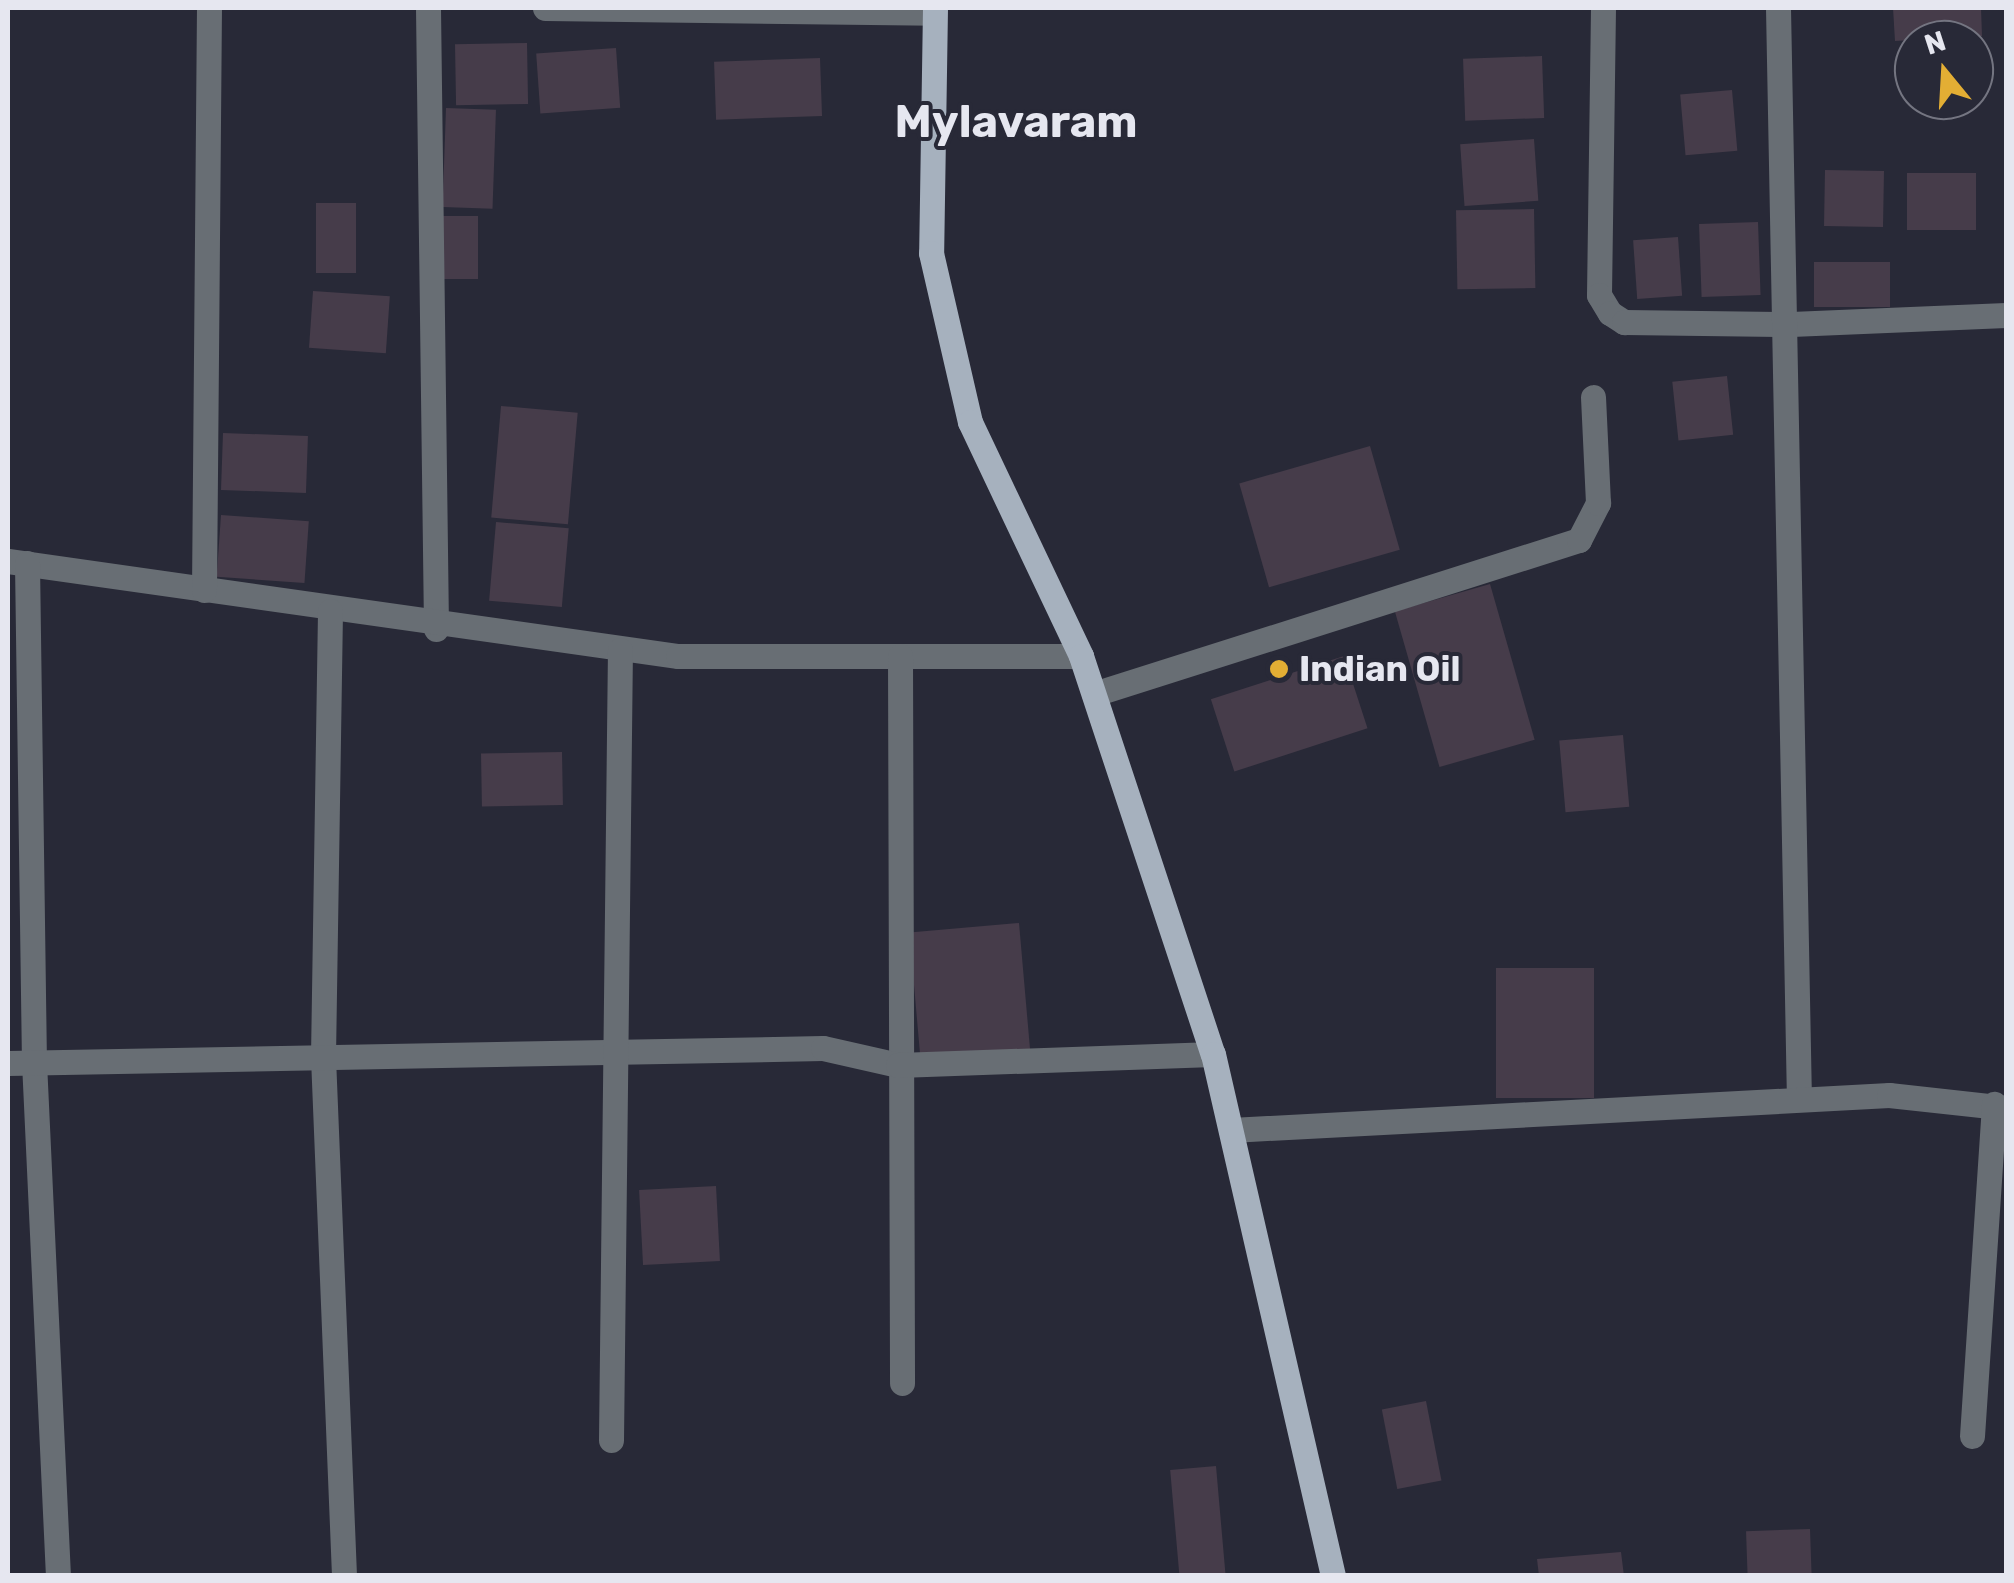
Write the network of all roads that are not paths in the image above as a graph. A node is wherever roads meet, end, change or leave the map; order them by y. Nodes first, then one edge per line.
1 (209, 8) edge
2 (428, 8) edge
3 (545, 8) edge
4 (642, 8) edge
5 (1603, 8) edge
6 (1778, 8) edge
7 (935, 10) edge
8 (2006, 315) edge
9 (1791, 324) junction
10 (1592, 396) dead end
11 (17, 562) edge
12 (204, 590) junction
13 (330, 611) junction
14 (436, 629) junction
15 (620, 650) junction
16 (900, 656) junction
17 (1081, 656) junction
18 (1094, 694) junction
19 (1213, 1054) junction
20 (612, 1056) junction
21 (323, 1057) junction
22 (34, 1062) junction
23 (8, 1063) edge
24 (898, 1064) junction
25 (1800, 1098) junction
26 (2000, 1106) edge
27 (1231, 1130) junction
28 (902, 1383) dead end
29 (1972, 1436) dead end
30 (611, 1440) dead end
31 (58, 1576) edge
32 (344, 1576) edge
33 (1333, 1576) edge

1 - 12 street
2 - 14 street
3 - 4 street
4 - 7 street
5 - 9 street
6 - 9 street
7 - 17 main road
8 - 9 street
9 - 25 street
10 - 18 street
11 - 12 street
11 - 22 street
12 - 13 street
13 - 14 street
13 - 21 street
14 - 15 street
15 - 16 street
15 - 20 street
16 - 17 street
16 - 24 street
17 - 18 main road
18 - 19 main road
19 - 24 street
19 - 27 main road
20 - 21 street
20 - 24 street
20 - 30 street
21 - 22 street
21 - 32 street
22 - 23 street
22 - 31 street
24 - 28 street
25 - 26 street
25 - 27 street
26 - 29 street
27 - 33 main road

